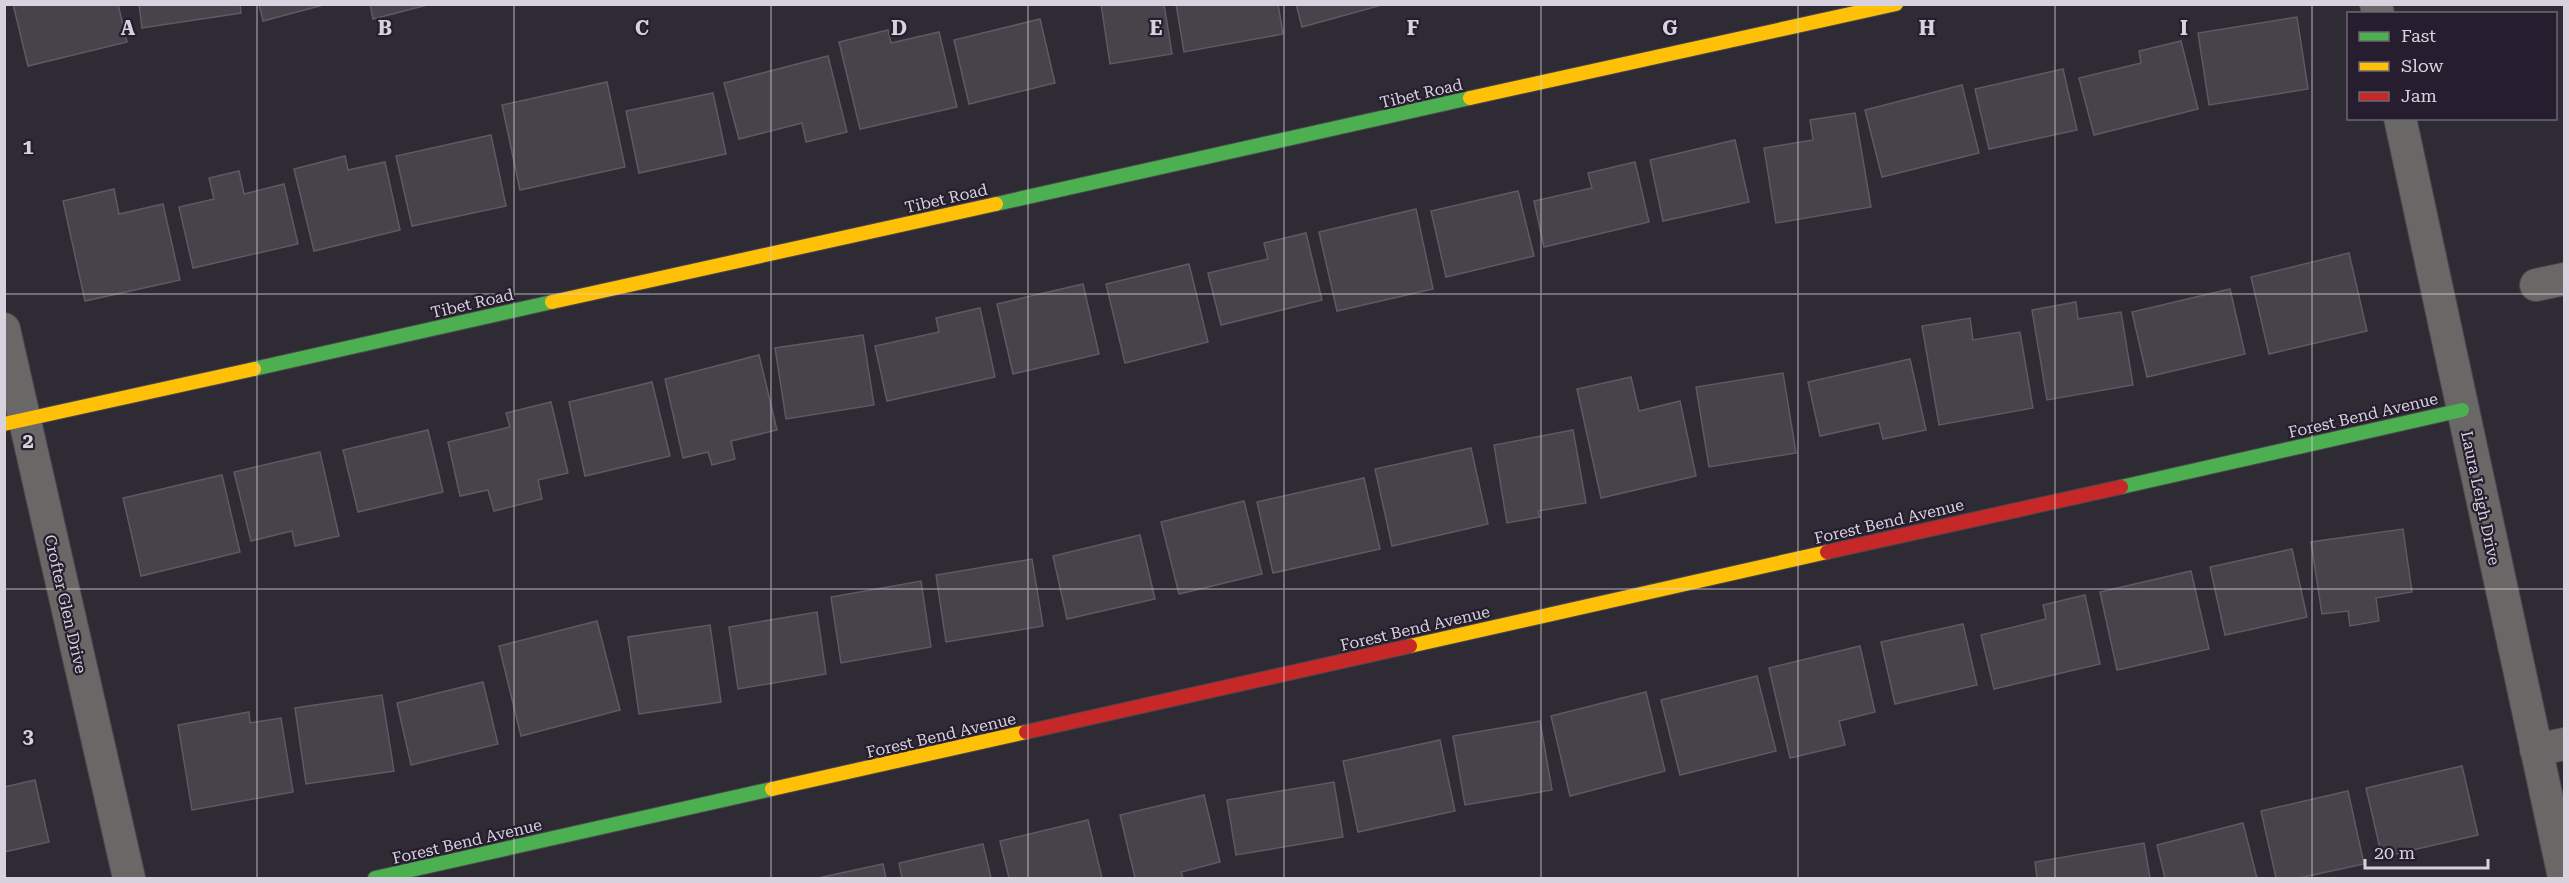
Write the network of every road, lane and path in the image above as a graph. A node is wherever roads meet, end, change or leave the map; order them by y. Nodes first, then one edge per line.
1 (1896, 4) edge
2 (2400, 120) edge
3 (4, 329) edge
4 (2462, 410) junction
5 (15, 422) edge
6 (2550, 747) edge
7 (2565, 877) edge
8 (129, 879) edge
9 (375, 879) edge

1 - 5 street, Tibet Road
2 - 4 street, Laura Leigh Drive
3 - 5 street, Crofter Glen Drive
4 - 6 street, Laura Leigh Drive
4 - 9 street, Forest Bend Avenue
5 - 8 street, Crofter Glen Drive
6 - 7 street, Laura Leigh Drive

